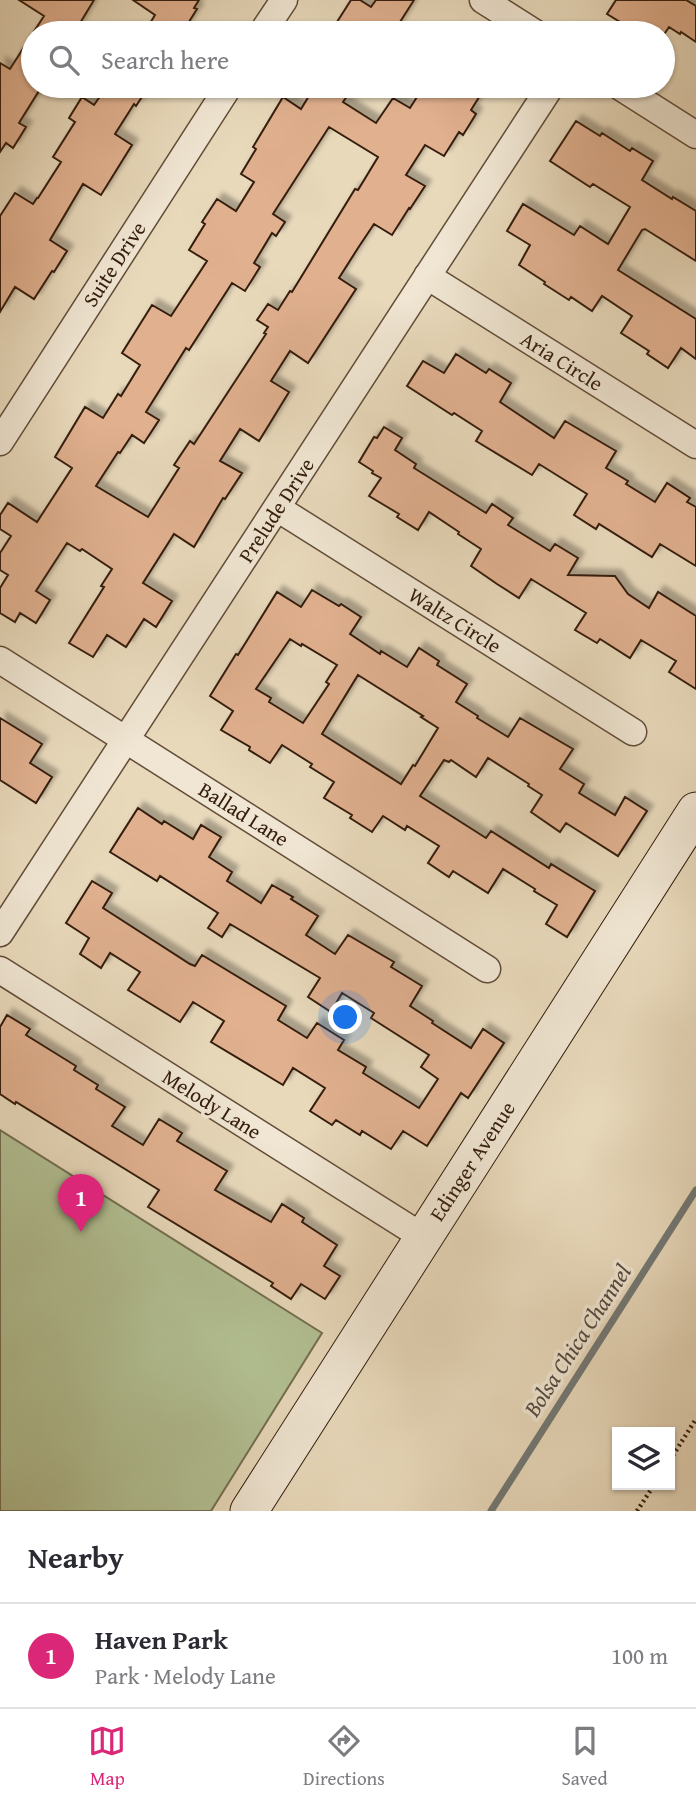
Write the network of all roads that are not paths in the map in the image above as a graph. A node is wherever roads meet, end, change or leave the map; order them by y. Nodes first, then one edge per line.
1 (284, 0) edge
2 (483, 0) edge
3 (270, 21) edge
4 (516, 21) edge
5 (221, 98) edge
6 (543, 98) edge
7 (638, 98) edge
8 (696, 135) edge
9 (428, 276) junction
10 (0, 442) edge
11 (696, 445) edge
12 (277, 508) junction
13 (0, 660) edge
14 (633, 732) dead end
15 (126, 740) junction
16 (696, 811) edge
17 (0, 933) edge
18 (487, 969) dead end
19 (0, 970) edge
20 (423, 1237) junction
21 (249, 1511) edge

1 - 3 street
2 - 4 street
5 - 10 street, Suite Drive
6 - 9 street, Prelude Drive
7 - 8 street
9 - 11 street, Aria Circle
9 - 12 street, Prelude Drive
12 - 14 street, Waltz Circle
12 - 15 street, Prelude Drive
13 - 15 street, Ballad Lane
15 - 17 street, Prelude Drive
15 - 18 street, Ballad Lane
16 - 20 main road, Edinger Avenue
19 - 20 street, Melody Lane
20 - 21 main road, Edinger Avenue

